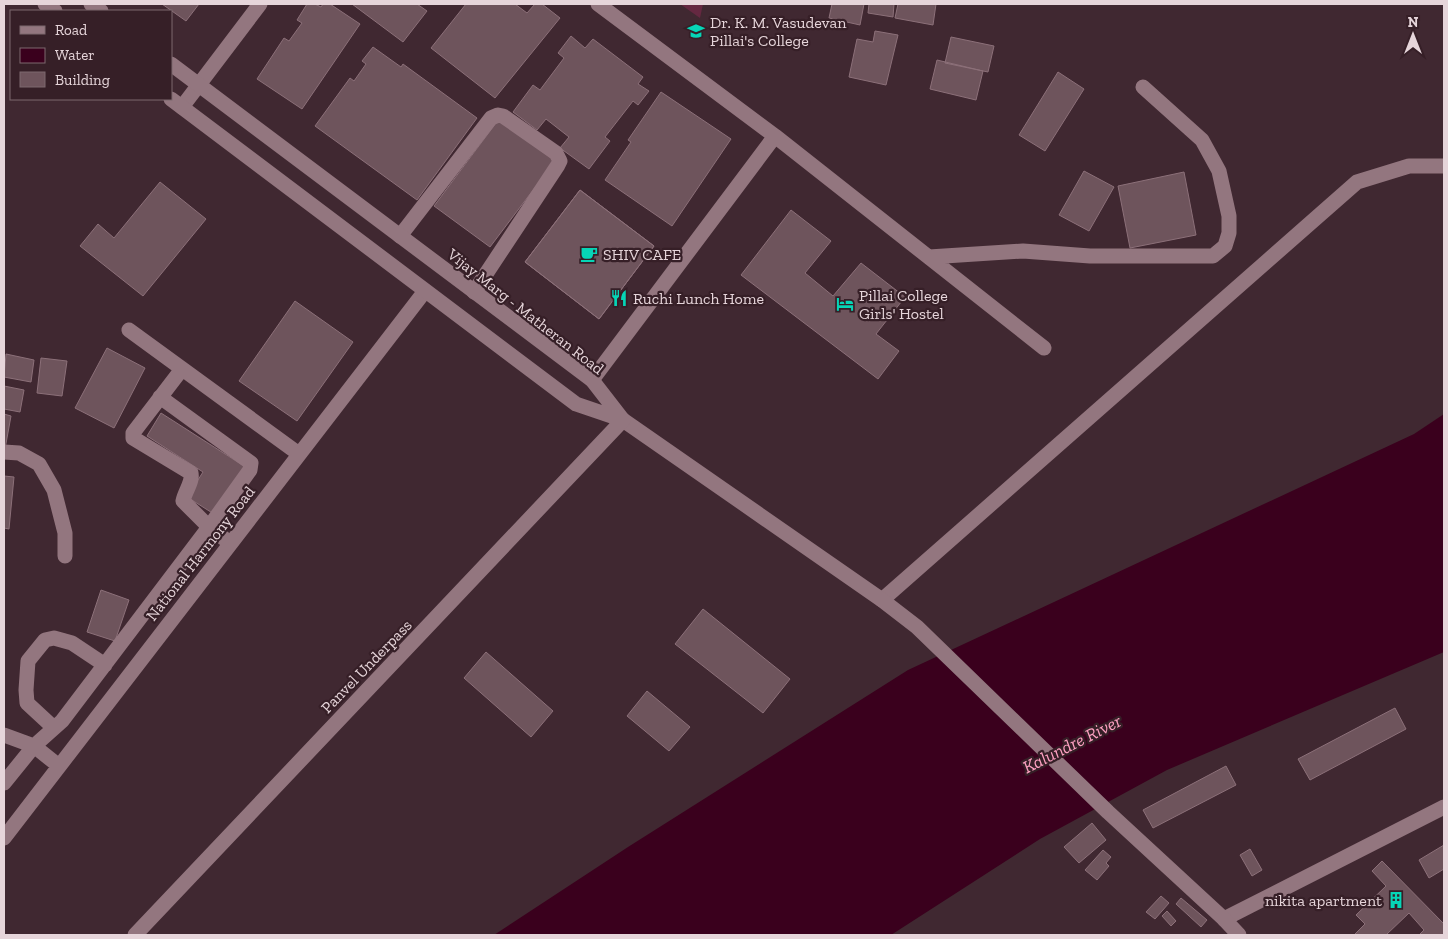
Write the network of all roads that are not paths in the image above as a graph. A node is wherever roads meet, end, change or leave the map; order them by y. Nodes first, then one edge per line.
1 (260, 4) edge
2 (598, 4) edge
3 (172, 65) edge
4 (199, 85) junction
5 (1143, 87) dead end
6 (177, 103) edge
7 (775, 136) junction
8 (1444, 166) edge
9 (400, 236) junction
10 (929, 257) junction
11 (425, 290) junction
12 (474, 292) junction
13 (129, 330) dead end
14 (1044, 348) dead end
15 (182, 369) junction
16 (592, 380) junction
17 (160, 397) junction
18 (623, 420) junction
19 (4, 452) edge
20 (299, 454) junction
21 (209, 527) junction
22 (230, 543) junction
23 (65, 556) dead end
24 (882, 600) junction
25 (105, 664) junction
26 (54, 728) junction
27 (4, 735) edge
28 (34, 746) junction
29 (59, 766) junction
30 (4, 783) edge
31 (1444, 807) edge
32 (4, 838) edge
33 (1224, 919) junction
34 (134, 935) edge
35 (1239, 935) edge

1 - 4 street
2 - 7 street
3 - 4 street, Vijay Marg - Matheran Road
4 - 6 street
4 - 9 street, Vijay Marg - Matheran Road
5 - 10 street
6 - 11 street
7 - 10 street
7 - 16 street
8 - 24 street
9 - 12 street, Vijay Marg - Matheran Road
9 - 12 street
10 - 14 street
11 - 18 street
11 - 20 street, National Harmony Road
12 - 16 street, Vijay Marg - Matheran Road
13 - 15 street
15 - 17 street
15 - 20 street
16 - 18 street, Vijay Marg - Matheran Road
17 - 21 street
17 - 21 street
18 - 24 street
18 - 34 street, Panvel Underpass
19 - 23 street
20 - 22 street, National Harmony Road
21 - 22 street
21 - 25 street
22 - 29 street, National Harmony Road
24 - 33 street
25 - 26 street
25 - 26 street
26 - 28 street
27 - 28 street
28 - 29 street
28 - 30 street
29 - 32 street, National Harmony Road
31 - 33 street
33 - 35 street

